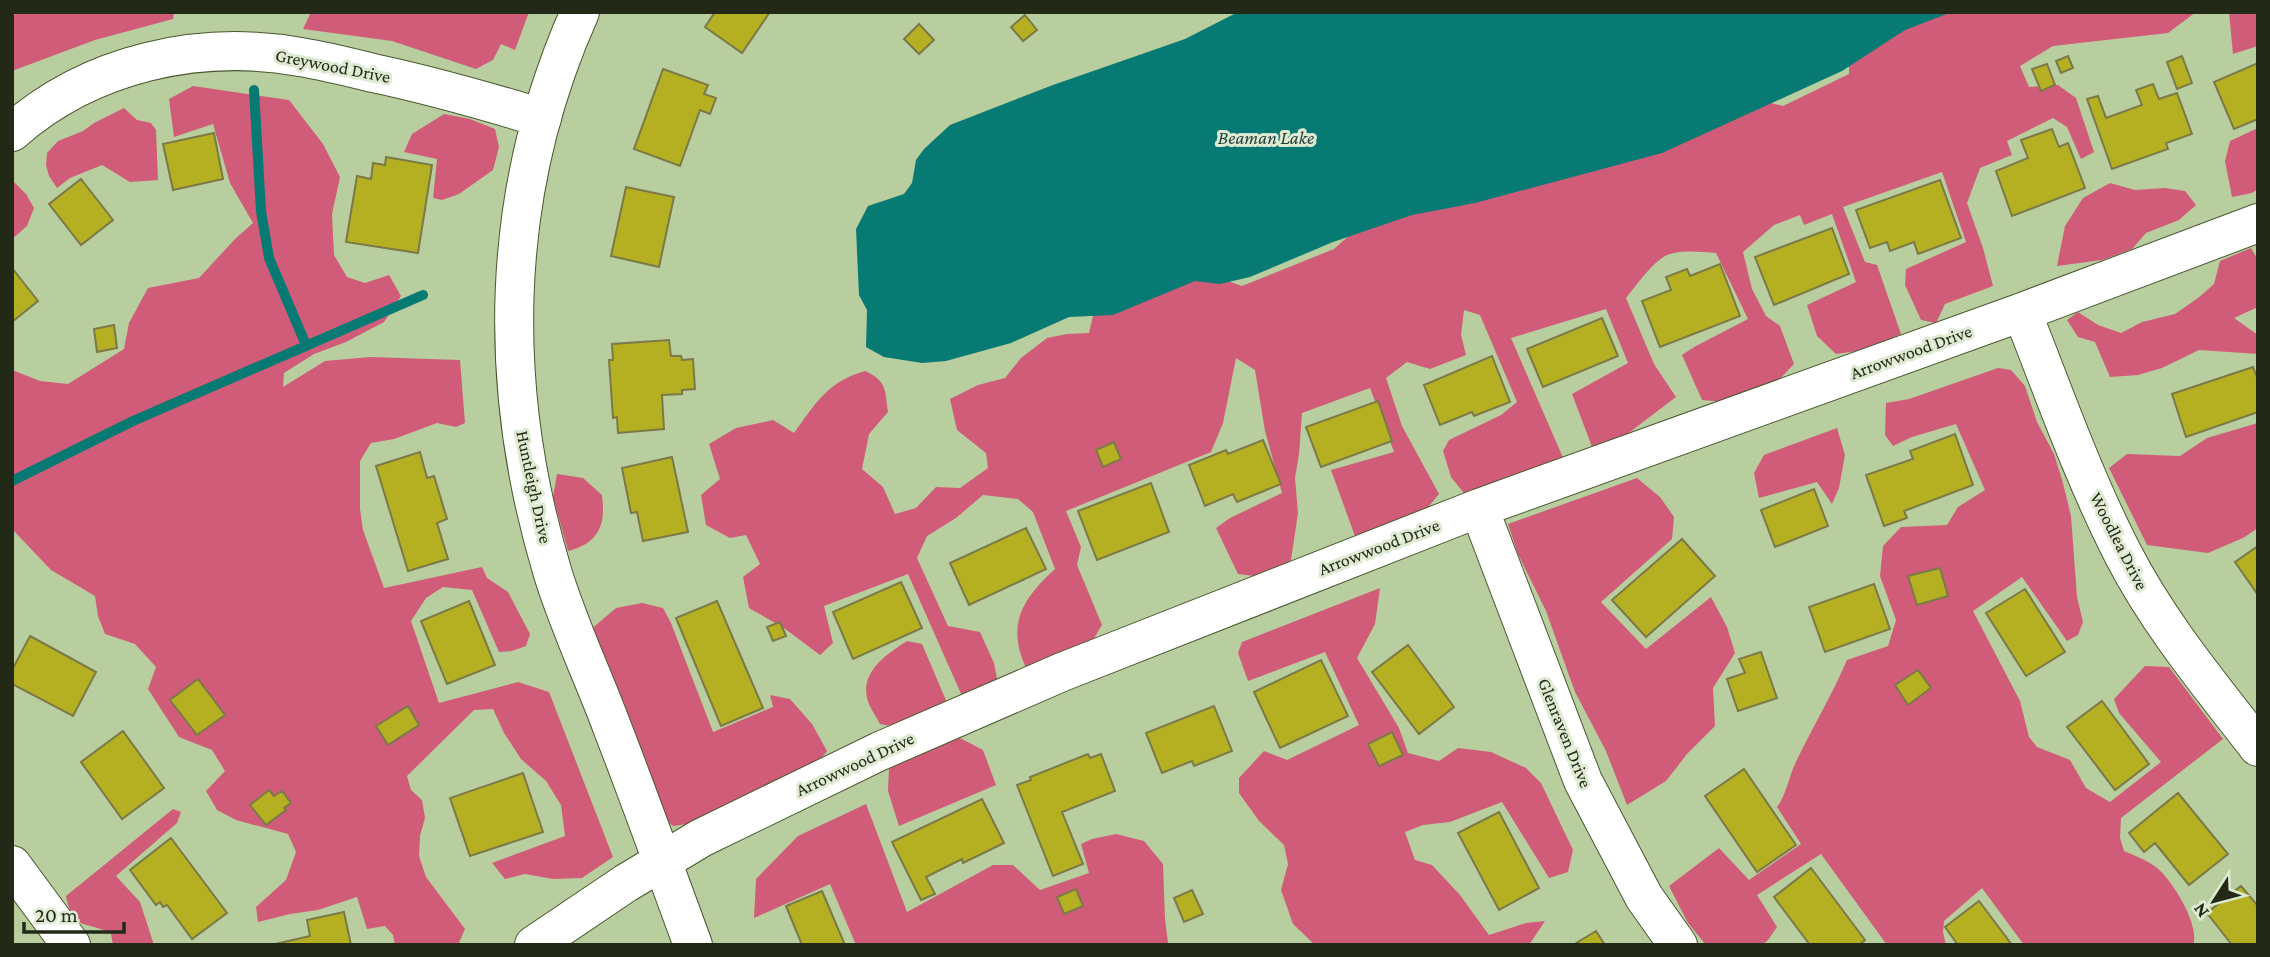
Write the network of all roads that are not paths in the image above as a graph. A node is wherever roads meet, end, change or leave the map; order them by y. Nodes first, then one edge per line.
1 (580, 12) edge
2 (542, 118) junction
3 (12, 132) edge
4 (2258, 223) edge
5 (2022, 312) junction
6 (1479, 508) junction
7 (2258, 747) edge
8 (663, 860) junction
9 (12, 865) edge
10 (71, 945) edge
11 (534, 945) edge
12 (693, 945) edge
13 (1678, 945) edge

1 - 2 street, Huntleigh Drive
2 - 3 street, Greywood Drive
2 - 8 street, Huntleigh Drive
4 - 5 street, Arrowwood Drive
5 - 6 street, Arrowwood Drive
5 - 7 street, Woodlea Drive
6 - 8 street, Arrowwood Drive
6 - 13 street, Glenraven Drive
8 - 11 street, Arrowwood Drive
8 - 12 street, Huntleigh Drive
9 - 10 street

